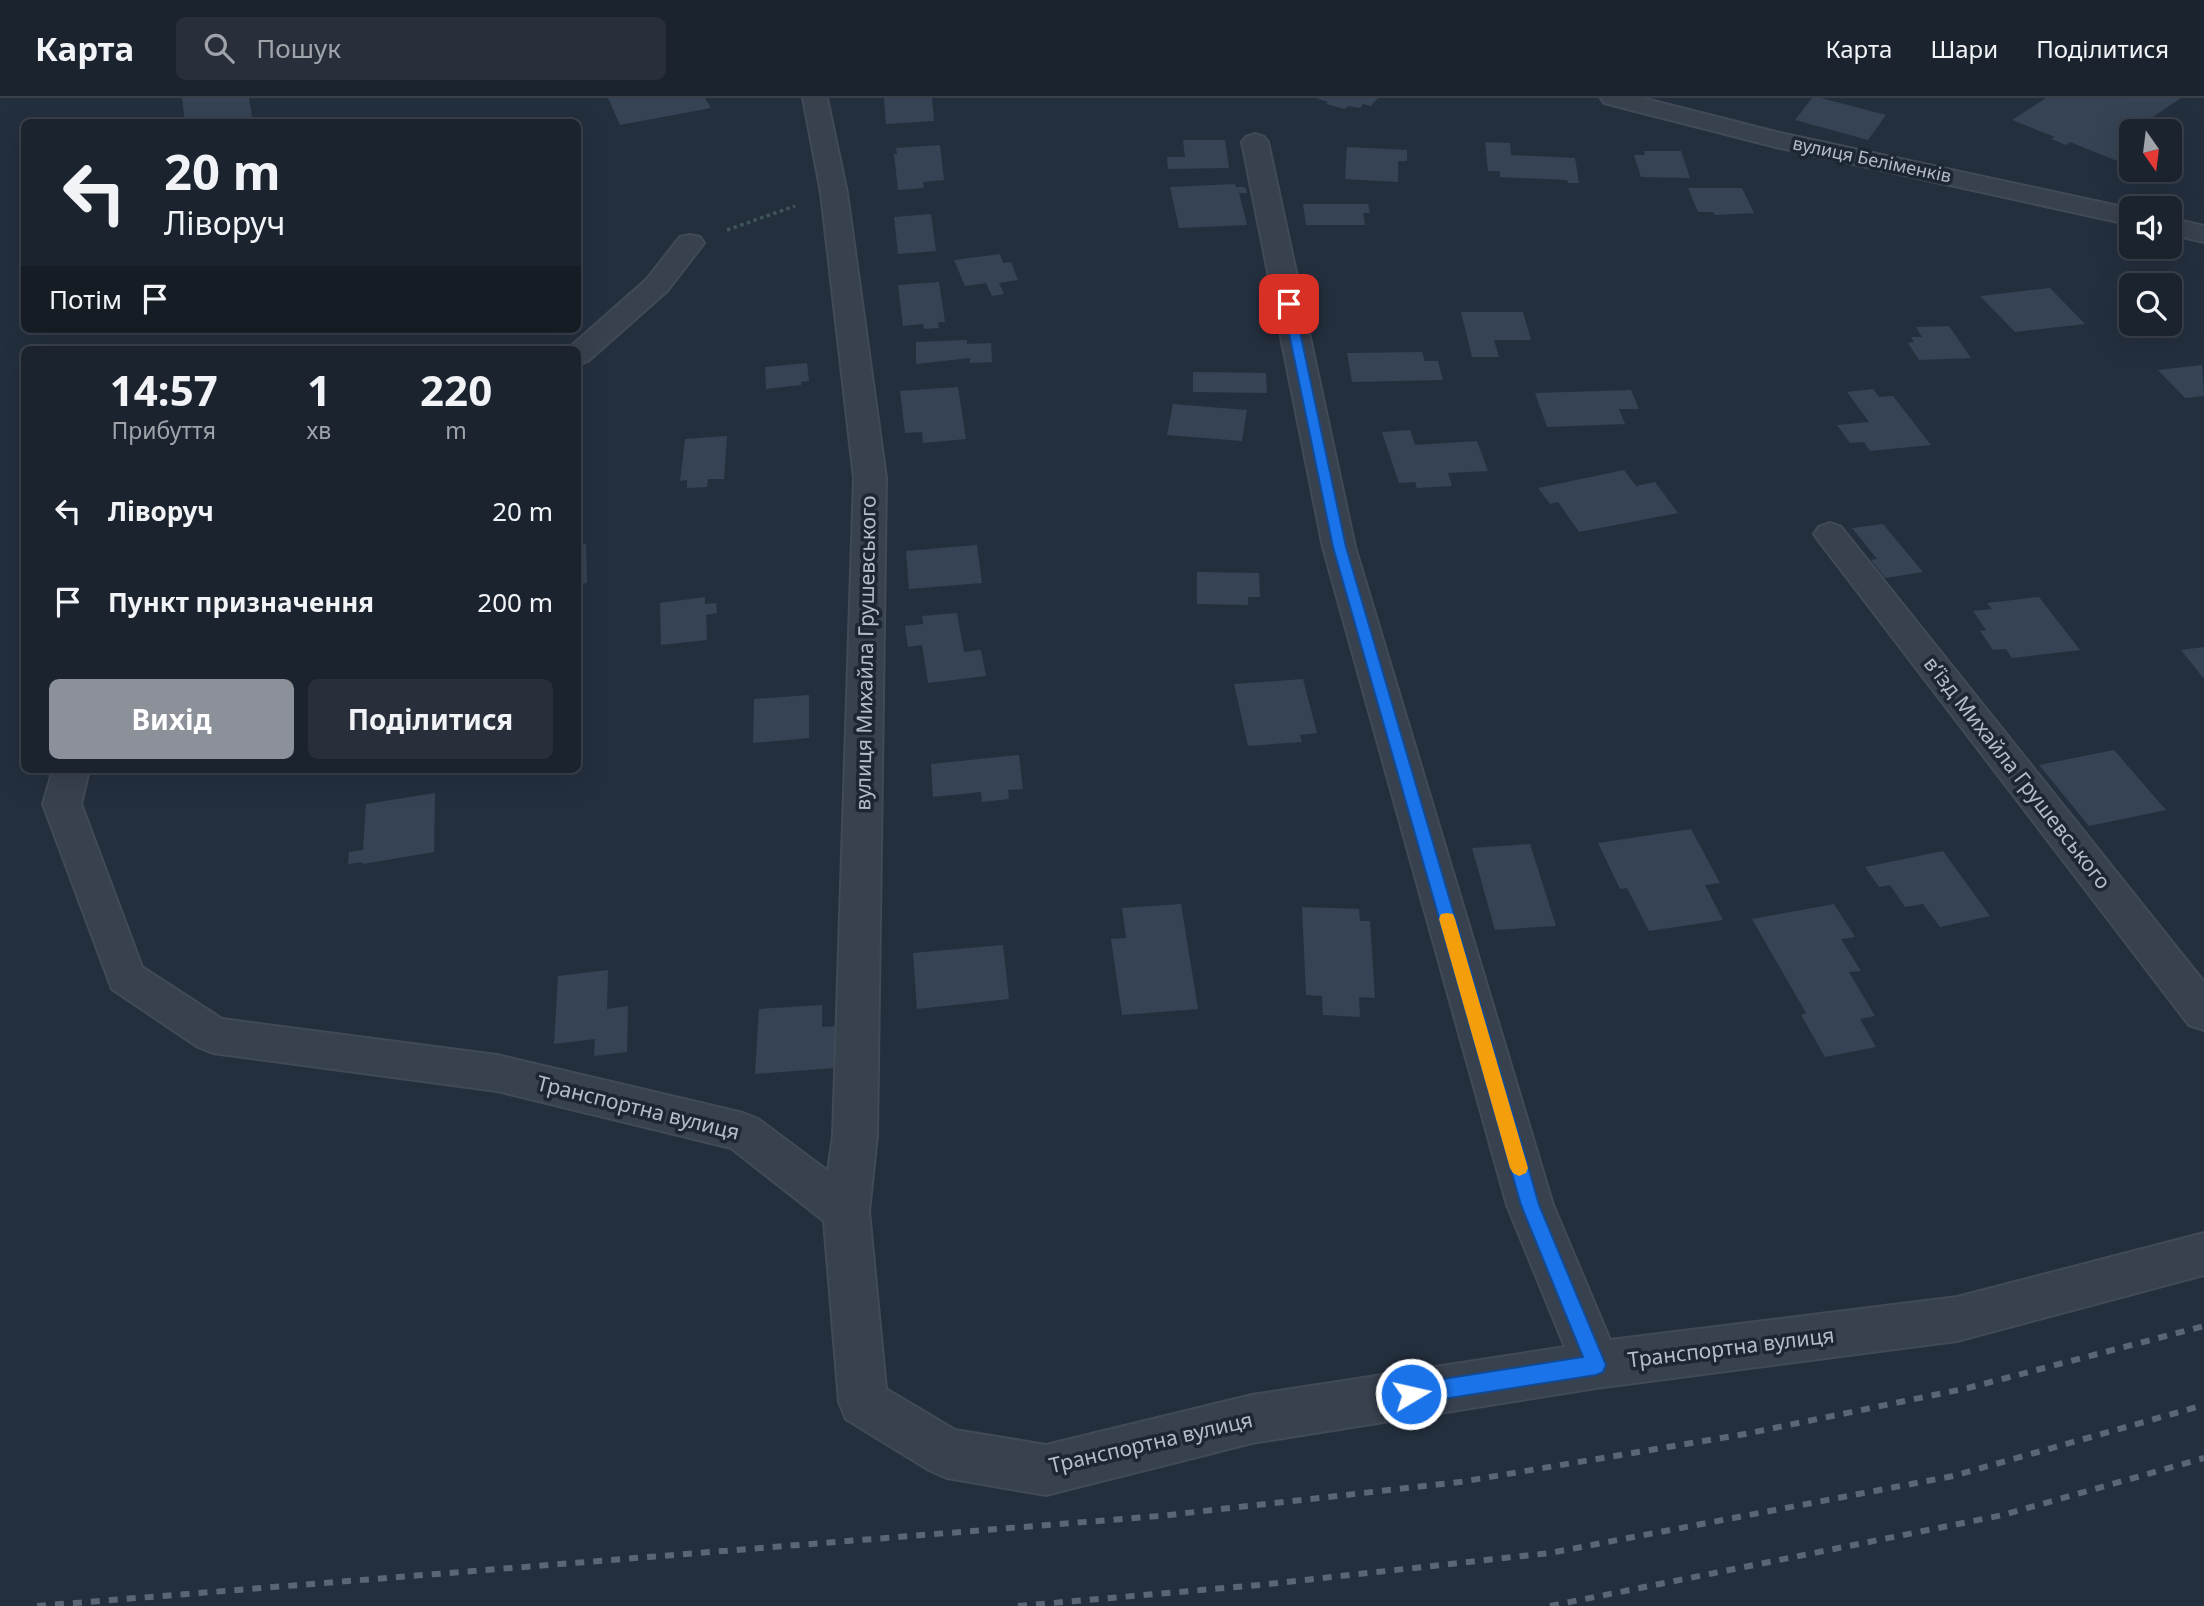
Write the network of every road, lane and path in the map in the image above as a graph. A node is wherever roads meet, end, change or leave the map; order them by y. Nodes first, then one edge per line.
1 (815, 98) edge
2 (1613, 98) edge
3 (1255, 142) dead end
4 (834, 192) junction
5 (2119, 214) edge
6 (2182, 229) edge
7 (2204, 234) edge
8 (690, 243) joint
9 (581, 352) edge
10 (1830, 534) dead end
11 (70, 773) edge
12 (2204, 1013) edge
13 (846, 1211) junction
14 (2204, 1254) edge
15 (1596, 1365) junction

1 - 4 street, вулиця Михайла Грушевського
2 - 5 street, вулиця Беліменків
3 - 15 street
4 - 8 path
4 - 13 street, вулиця Михайла Грушевського
6 - 7 street
8 - 9 street
10 - 12 street, в’їзд Михайла Грушевського
11 - 13 street, Транспортна вулиця
13 - 15 street, Транспортна вулиця
14 - 15 street, Транспортна вулиця

